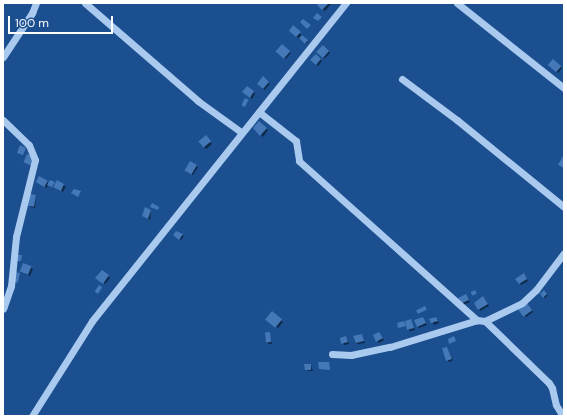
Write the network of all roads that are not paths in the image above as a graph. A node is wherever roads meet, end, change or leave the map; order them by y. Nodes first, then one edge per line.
1 (36, 3) edge
2 (85, 3) edge
3 (346, 3) edge
4 (457, 3) edge
5 (3, 57) edge
6 (402, 79) dead end
7 (564, 88) edge
8 (260, 112) junction
9 (3, 120) edge
10 (241, 132) junction
11 (564, 207) edge
12 (564, 253) edge
13 (3, 309) edge
14 (476, 320) junction
15 (485, 321) junction
16 (332, 354) dead end
17 (32, 416) edge
18 (563, 416) edge

1 - 5 street
2 - 10 street
3 - 8 street
4 - 7 street
6 - 11 street
8 - 10 street
8 - 14 street
9 - 13 street
10 - 17 street
12 - 15 street
14 - 15 street
14 - 16 street
15 - 18 street

